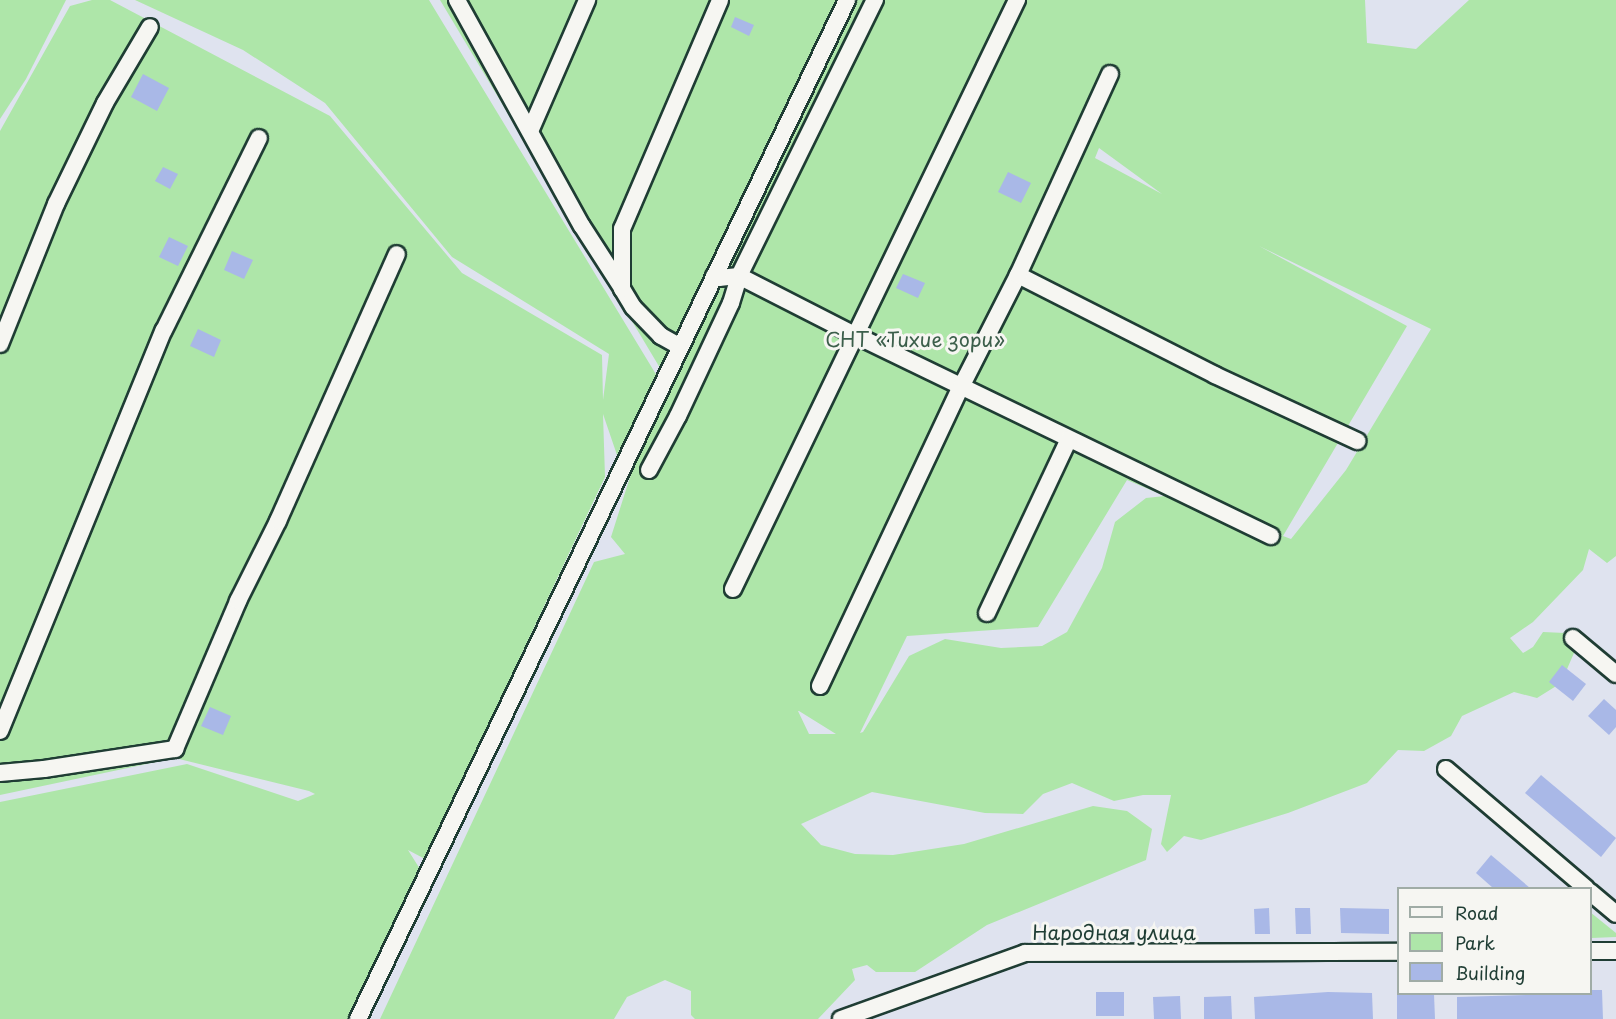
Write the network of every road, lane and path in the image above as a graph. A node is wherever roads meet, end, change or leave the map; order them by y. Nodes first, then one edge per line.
1 (457, 0) edge
2 (587, 0) edge
3 (720, 0) edge
4 (847, 0) edge
5 (874, 0) edge
6 (1017, 0) edge
7 (150, 27) dead end
8 (1110, 74) dead end
9 (531, 129) junction
10 (259, 138) dead end
11 (397, 254) dead end
12 (1018, 275) junction
13 (714, 276) junction
14 (739, 276) junction
15 (622, 289) junction
16 (855, 335) junction
17 (0, 344) edge
18 (679, 346) junction
19 (961, 387) junction
20 (1069, 439) junction
21 (1357, 441) dead end
22 (649, 470) dead end
23 (1271, 536) dead end
24 (733, 589) dead end
25 (987, 613) dead end
26 (1573, 638) dead end
27 (1616, 674) edge
28 (820, 686) dead end
29 (0, 730) edge
30 (1446, 769) dead end
31 (0, 773) edge
32 (1585, 887) edge
33 (1592, 894) edge
34 (1616, 914) edge
35 (1592, 951) edge
36 (1616, 951) edge
37 (1397, 952) edge
38 (358, 1019) edge
39 (841, 1019) edge

1 - 9 street
2 - 9 street
3 - 15 street
4 - 13 street
5 - 14 street
6 - 16 street
7 - 17 street
8 - 12 street
9 - 15 street
10 - 29 street
11 - 31 street
12 - 19 street
12 - 21 street
13 - 14 street
13 - 18 street
14 - 16 street
14 - 22 street
15 - 18 street
16 - 19 street
16 - 24 street
18 - 38 street
19 - 20 street
19 - 28 street
20 - 23 street
20 - 25 street
26 - 27 street
30 - 32 street
33 - 34 street
35 - 36 street
37 - 39 street, Народная улица

